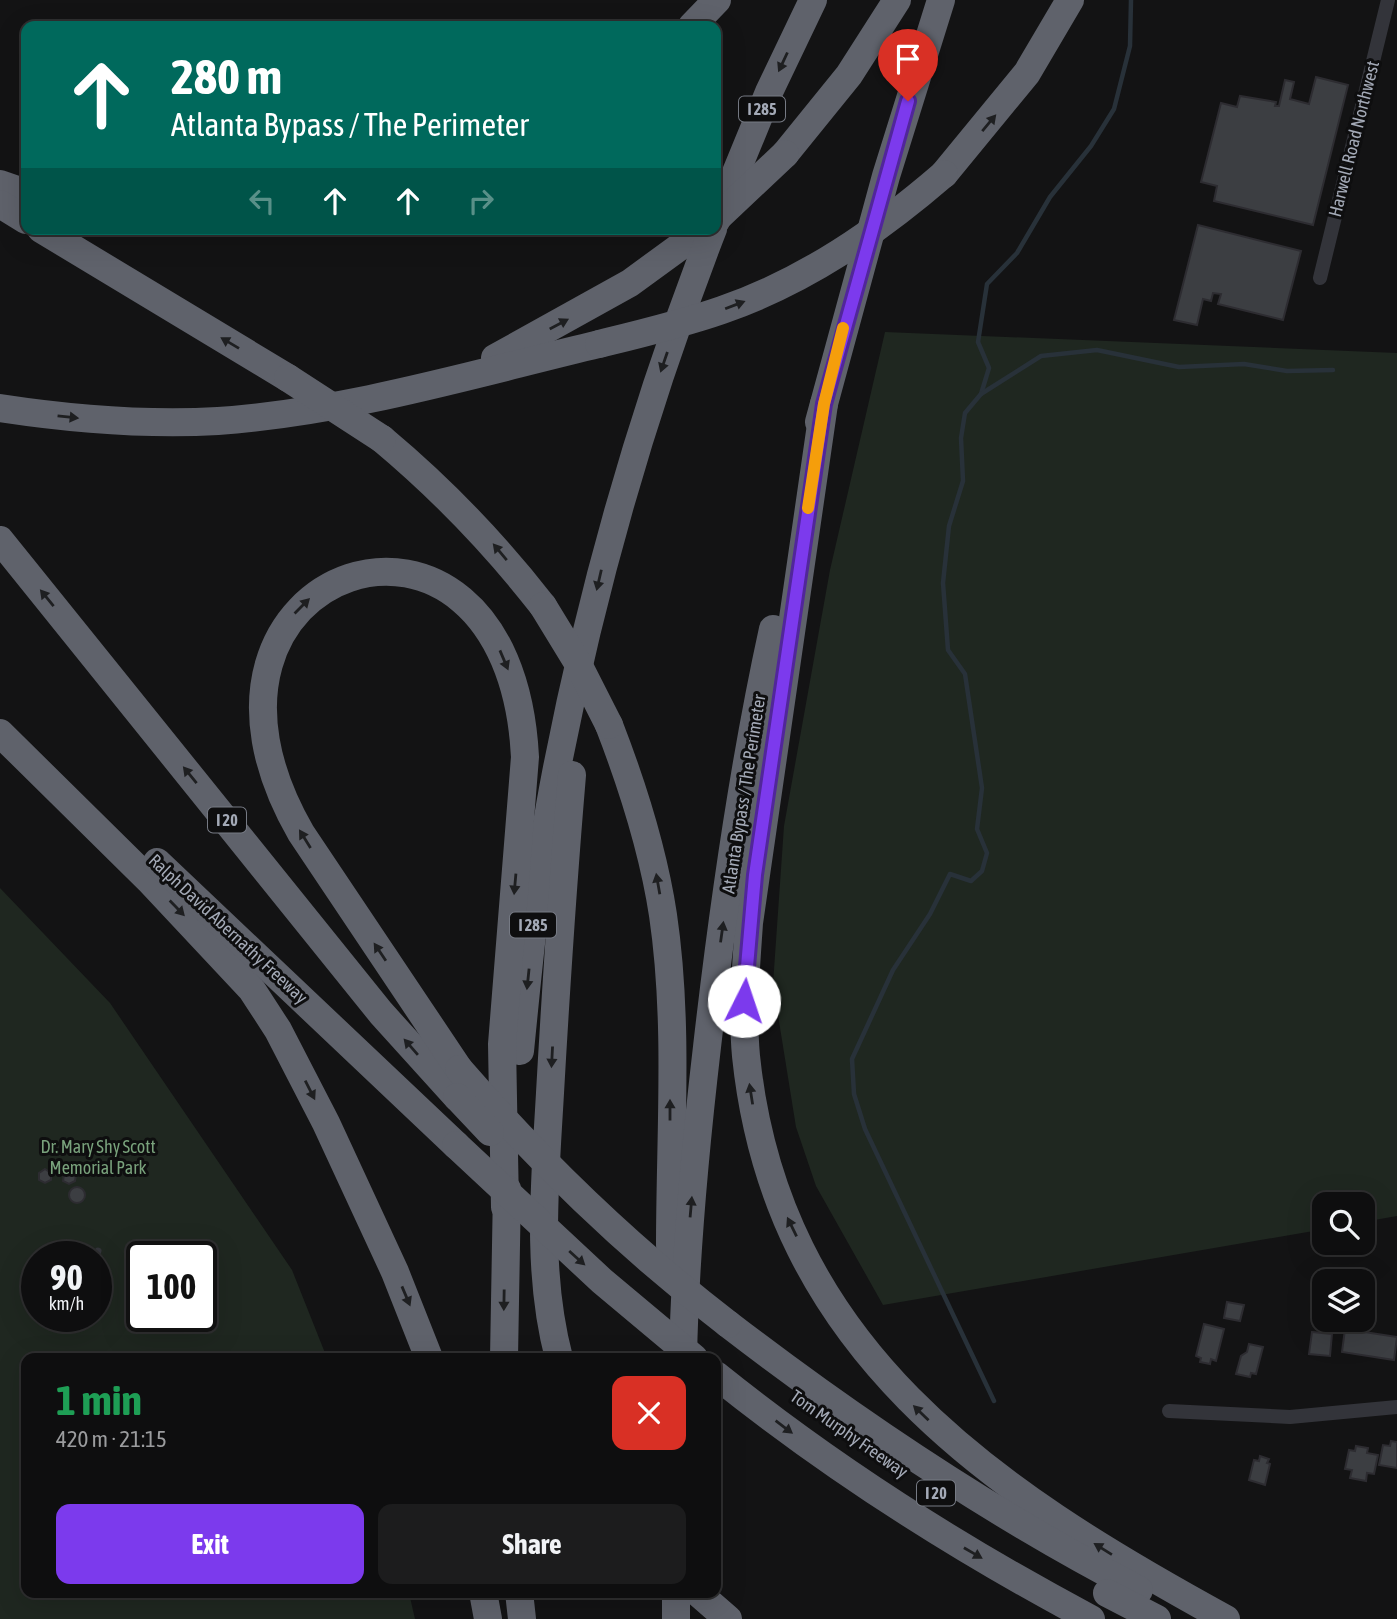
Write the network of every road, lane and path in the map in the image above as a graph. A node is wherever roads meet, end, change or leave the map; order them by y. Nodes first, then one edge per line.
1 (717, 0) edge
2 (813, 0) edge
3 (897, 0) edge
4 (941, 0) edge
5 (1070, 0) edge
6 (1388, 0) edge
7 (697, 21) edge
8 (0, 184) edge
9 (21, 191) edge
10 (0, 204) edge
11 (721, 208) edge
12 (721, 215) edge
13 (21, 217) edge
14 (51, 235) edge
15 (696, 235) edge
16 (711, 235) edge
17 (1320, 278) dead end
18 (407, 390) junction
19 (824, 404) junction
20 (0, 408) edge
21 (0, 540) edge
22 (583, 647) junction
23 (0, 713) edge
24 (0, 733) edge
25 (505, 1207) junction
26 (684, 1299) junction
27 (728, 1335) junction
28 (427, 1353) edge
29 (503, 1353) edge
30 (558, 1353) edge
31 (683, 1353) edge
32 (688, 1353) edge
33 (722, 1380) edge
34 (1397, 1407) edge
35 (1169, 1411) dead end
36 (485, 1598) edge
37 (520, 1598) edge
38 (676, 1598) edge
39 (705, 1598) edge
40 (488, 1619) edge
41 (522, 1619) edge
42 (676, 1619) edge
43 (728, 1619) edge
44 (1091, 1619) edge
45 (1157, 1619) edge
46 (1198, 1619) edge
47 (1226, 1619) edge

1 - 7 highway
2 -> 11 highway, I 285
3 - 12 highway, bridge
4 - 19 highway, Atlanta Bypass / The Perimeter
18 -> 5 highway, bridge
6 - 17 street, Harwell Road Northwest
8 - 9 highway
10 - 13 highway
26 -> 14 highway, bridge
18 -> 15 highway
16 -> 22 highway, I 285
20 -> 18 highway
26 -> 19 highway, Atlanta Bypass / The Perimeter
47 -> 19 highway
27 -> 21 highway, I 20, bridge
22 -> 25 highway, I 285
22 -> 30 highway
23 -> 32 highway, Ralph David Abernathy Freeway, bridge
24 -> 28 highway
27 -> 25 highway, bridge
25 -> 29 highway, I 285
26 - 31 highway, Atlanta Bypass / The Perimeter
27 - 45 highway, Tom Murphy Freeway / I 20
27 - 46 highway
33 -> 44 highway, Tom Murphy Freeway / I 20
34 - 35 street
36 - 40 highway
37 - 41 highway
38 - 42 highway
39 - 43 highway

